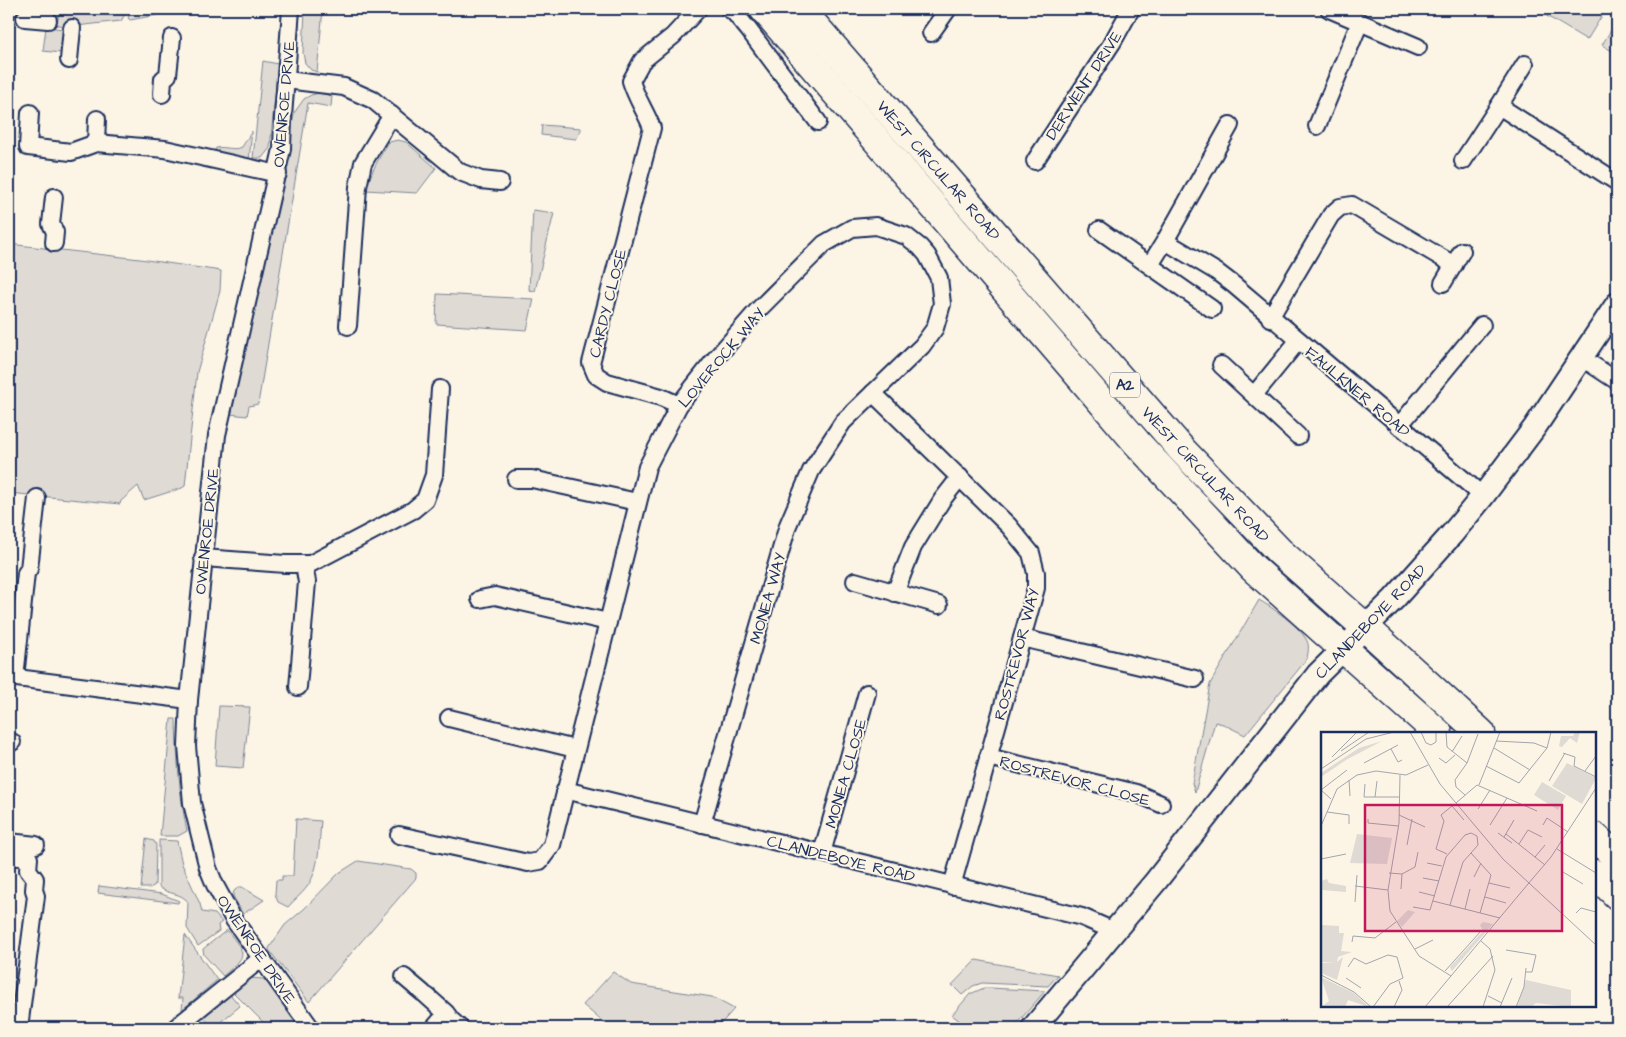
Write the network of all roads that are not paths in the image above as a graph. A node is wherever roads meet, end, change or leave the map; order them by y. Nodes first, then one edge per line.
1 (291, 9) edge
2 (698, 9) edge
3 (729, 9) edge
4 (764, 9) edge
5 (800, 9) edge
6 (948, 9) edge
7 (1131, 9) edge
8 (1329, 9) edge
9 (25, 18) dead end
10 (48, 20) dead end
11 (1360, 22) junction
12 (72, 28) dead end
13 (930, 33) dead end
14 (172, 38) dead end
15 (1418, 47) dead end
16 (69, 60) dead end
17 (1525, 64) dead end
18 (286, 80) junction
19 (162, 94) dead end
20 (1499, 106) junction
21 (30, 113) dead end
22 (392, 115) junction
23 (97, 119) dead end
24 (818, 122) dead end
25 (1230, 125) dead end
26 (1317, 126) dead end
27 (96, 142) junction
28 (1034, 161) dead end
29 (1463, 161) dead end
30 (278, 174) junction
31 (500, 182) dead end
32 (1617, 182) edge
33 (54, 197) dead end
34 (1099, 230) dead end
35 (1165, 241) junction
36 (54, 243) dead end
37 (1150, 265) junction
38 (1444, 283) dead end
39 (1617, 304) edge
40 (1212, 309) dead end
41 (1270, 318) junction
42 (1482, 325) dead end
43 (348, 326) dead end
44 (1298, 341) junction
45 (1582, 358) junction
46 (1221, 365) dead end
47 (1617, 381) edge
48 (440, 389) dead end
49 (873, 393) junction
50 (1254, 395) junction
51 (679, 405) junction
52 (1399, 426) junction
53 (1298, 436) dead end
54 (960, 477) junction
55 (516, 479) dead end
56 (1483, 496) junction
57 (37, 498) dead end
58 (637, 502) junction
59 (203, 558) junction
60 (304, 565) junction
61 (854, 581) dead end
62 (896, 593) junction
63 (480, 599) dead end
64 (939, 605) dead end
65 (608, 622) junction
66 (1022, 638) junction
67 (1354, 638) junction
68 (12, 678) edge
69 (1195, 679) dead end
70 (298, 687) dead end
71 (867, 693) dead end
72 (189, 700) junction
73 (449, 718) dead end
74 (1437, 732) edge
75 (1458, 732) edge
76 (1480, 732) edge
77 (575, 749) junction
78 (988, 757) junction
79 (566, 790) junction
80 (1161, 804) dead end
81 (702, 824) junction
82 (400, 835) dead end
83 (1596, 839) edge
84 (9, 842) edge
85 (36, 845) dead end
86 (822, 854) junction
87 (9, 856) edge
88 (1617, 858) edge
89 (1596, 875) edge
90 (952, 886) junction
91 (1617, 895) edge
92 (1114, 932) junction
93 (262, 958) junction
94 (404, 976) dead end
95 (448, 1016) junction
96 (20, 1028) edge
97 (175, 1028) edge
98 (311, 1028) edge
99 (434, 1028) edge
100 (460, 1028) edge
101 (1032, 1028) edge

1 - 18 street, OWENROE DRIVE
2 - 51 street, CARDY CLOSE
3 - 24 street
4 - 67 highway, WEST CIRCULAR ROAD / A2
5 - 67 highway, WEST CIRCULAR ROAD / A2
6 - 13 street
7 - 28 street, DERWENT DRIVE
8 - 11 street
9 - 10 street
11 - 15 street
11 - 26 street
12 - 16 street
14 - 19 street
17 - 20 street
18 - 22 street
18 - 30 street, OWENROE DRIVE
20 - 29 street
20 - 32 street
21 - 27 street
22 - 31 street
22 - 43 street
23 - 27 street
25 - 35 street
27 - 30 street
30 - 59 street, OWENROE DRIVE
33 - 36 street
34 - 37 street
35 - 37 street
35 - 41 street, FAULKNER ROAD
37 - 40 street
38 - 41 street
39 - 45 street, CLANDEBOYE ROAD
41 - 44 street, FAULKNER ROAD
42 - 52 street
44 - 50 street
44 - 52 street, FAULKNER ROAD
45 - 47 street
45 - 56 street, CLANDEBOYE ROAD
46 - 50 street
48 - 60 street
49 - 51 street, LOVEROCK WAY
49 - 54 street, ROSTREVOR WAY
49 - 81 street, MONEA WAY
50 - 53 street
51 - 58 street, LOVEROCK WAY
52 - 56 street, FAULKNER ROAD
54 - 62 street
54 - 66 street, ROSTREVOR WAY
55 - 58 street
56 - 67 street, CLANDEBOYE ROAD
57 - 68 street
58 - 65 street, LOVEROCK WAY
59 - 60 street
59 - 72 street, OWENROE DRIVE
60 - 70 street
61 - 62 street
62 - 64 street
63 - 65 street
65 - 77 street, LOVEROCK WAY
66 - 69 street
66 - 78 street, ROSTREVOR WAY
67 - 74 highway, WEST CIRCULAR ROAD / A2
67 - 75 highway
67 - 76 highway, WEST CIRCULAR ROAD / A2
67 - 92 street, CLANDEBOYE ROAD
68 - 72 street
71 - 86 street, MONEA CLOSE
72 - 93 street, OWENROE DRIVE
73 - 77 street
77 - 79 street, LOVEROCK WAY
78 - 80 street, ROSTREVOR CLOSE
78 - 90 street, ROSTREVOR WAY
79 - 81 street, CLANDEBOYE ROAD
79 - 82 street, LOVEROCK WAY
81 - 86 street, CLANDEBOYE ROAD
83 - 88 highway
84 - 85 street
86 - 90 street, CLANDEBOYE ROAD
87 - 96 street
89 - 91 highway
90 - 92 street, CLANDEBOYE ROAD
92 - 101 street, CLANDEBOYE ROAD
93 - 97 street
93 - 98 street, OWENROE DRIVE
94 - 95 street
95 - 99 street
95 - 100 street

